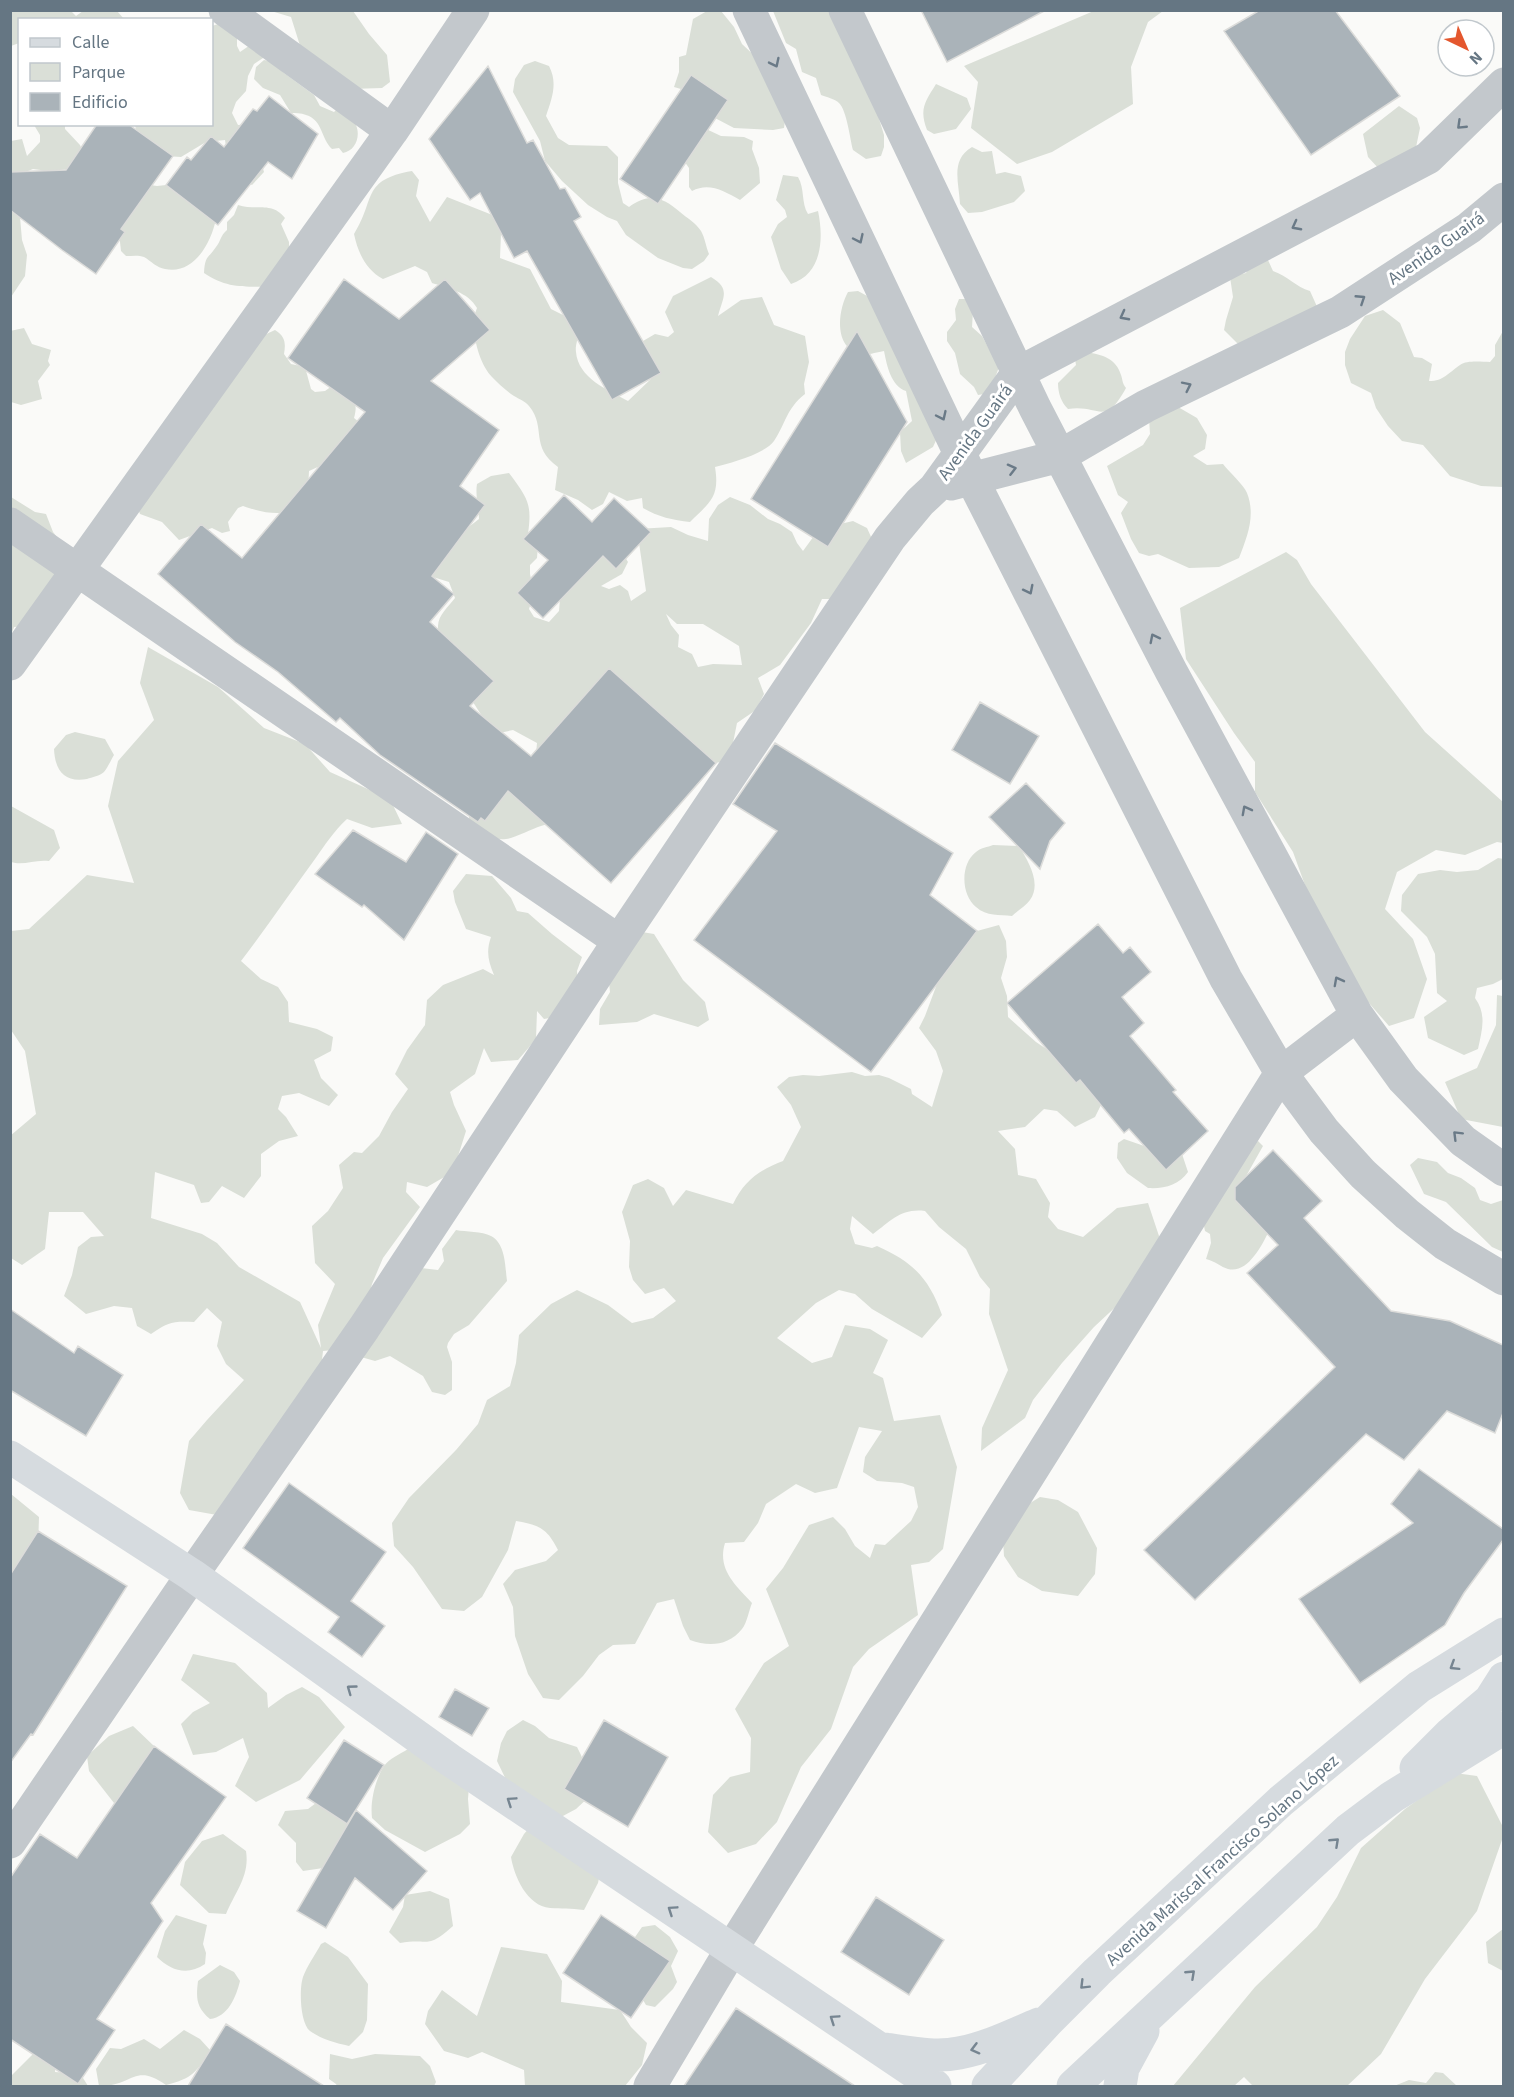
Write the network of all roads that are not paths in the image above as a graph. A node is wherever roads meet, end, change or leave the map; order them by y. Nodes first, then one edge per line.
1 (225, 10) edge
2 (473, 10) edge
3 (749, 10) edge
4 (845, 10) edge
5 (1503, 84) edge
6 (392, 131) junction
7 (1503, 199) edge
8 (1018, 373) junction
9 (1060, 456) junction
10 (966, 466) junction
11 (10, 524) edge
12 (77, 569) junction
13 (10, 663) edge
14 (619, 941) junction
15 (1357, 1015) junction
16 (1281, 1073) junction
17 (1503, 1170) edge
18 (1503, 1279) edge
19 (10, 1457) edge
20 (192, 1575) junction
21 (1503, 1634) edge
22 (1503, 1678) edge
23 (1503, 1728) edge
24 (1392, 1797) junction
25 (10, 1842) edge
26 (731, 1950) junction
27 (1157, 2006) junction
28 (1049, 2020) junction
29 (878, 2048) junction
30 (650, 2086) edge
31 (935, 2086) edge
32 (988, 2086) edge
33 (1073, 2086) edge
34 (1120, 2086) edge

1 - 6 street
2 - 6 street
3 -> 10 street
4 - 8 street
5 -> 8 street, Avenida Guairá
6 - 12 street
9 -> 7 street, Avenida Guairá
8 - 9 street
8 - 10 street, Avenida Guairá
10 -> 9 street, Avenida Guairá
15 -> 9 street
10 - 14 street, Avenida Guairá
10 -> 16 street
11 - 12 street
12 - 13 street
12 - 14 street
14 - 20 street
15 - 16 street
17 -> 15 street
16 - 18 street
16 - 26 street
19 - 20 main road
20 - 25 street
26 -> 20 main road
21 -> 28 main road, Avenida Mariscal Francisco Solano López
22 - 24 main road
23 - 24 main road
27 -> 24 main road
29 -> 26 main road
26 - 30 street
27 - 33 main road
27 - 34 main road
28 -> 29 main road
28 - 32 main road, Avenida Mariscal Francisco Solano López
29 - 31 main road

